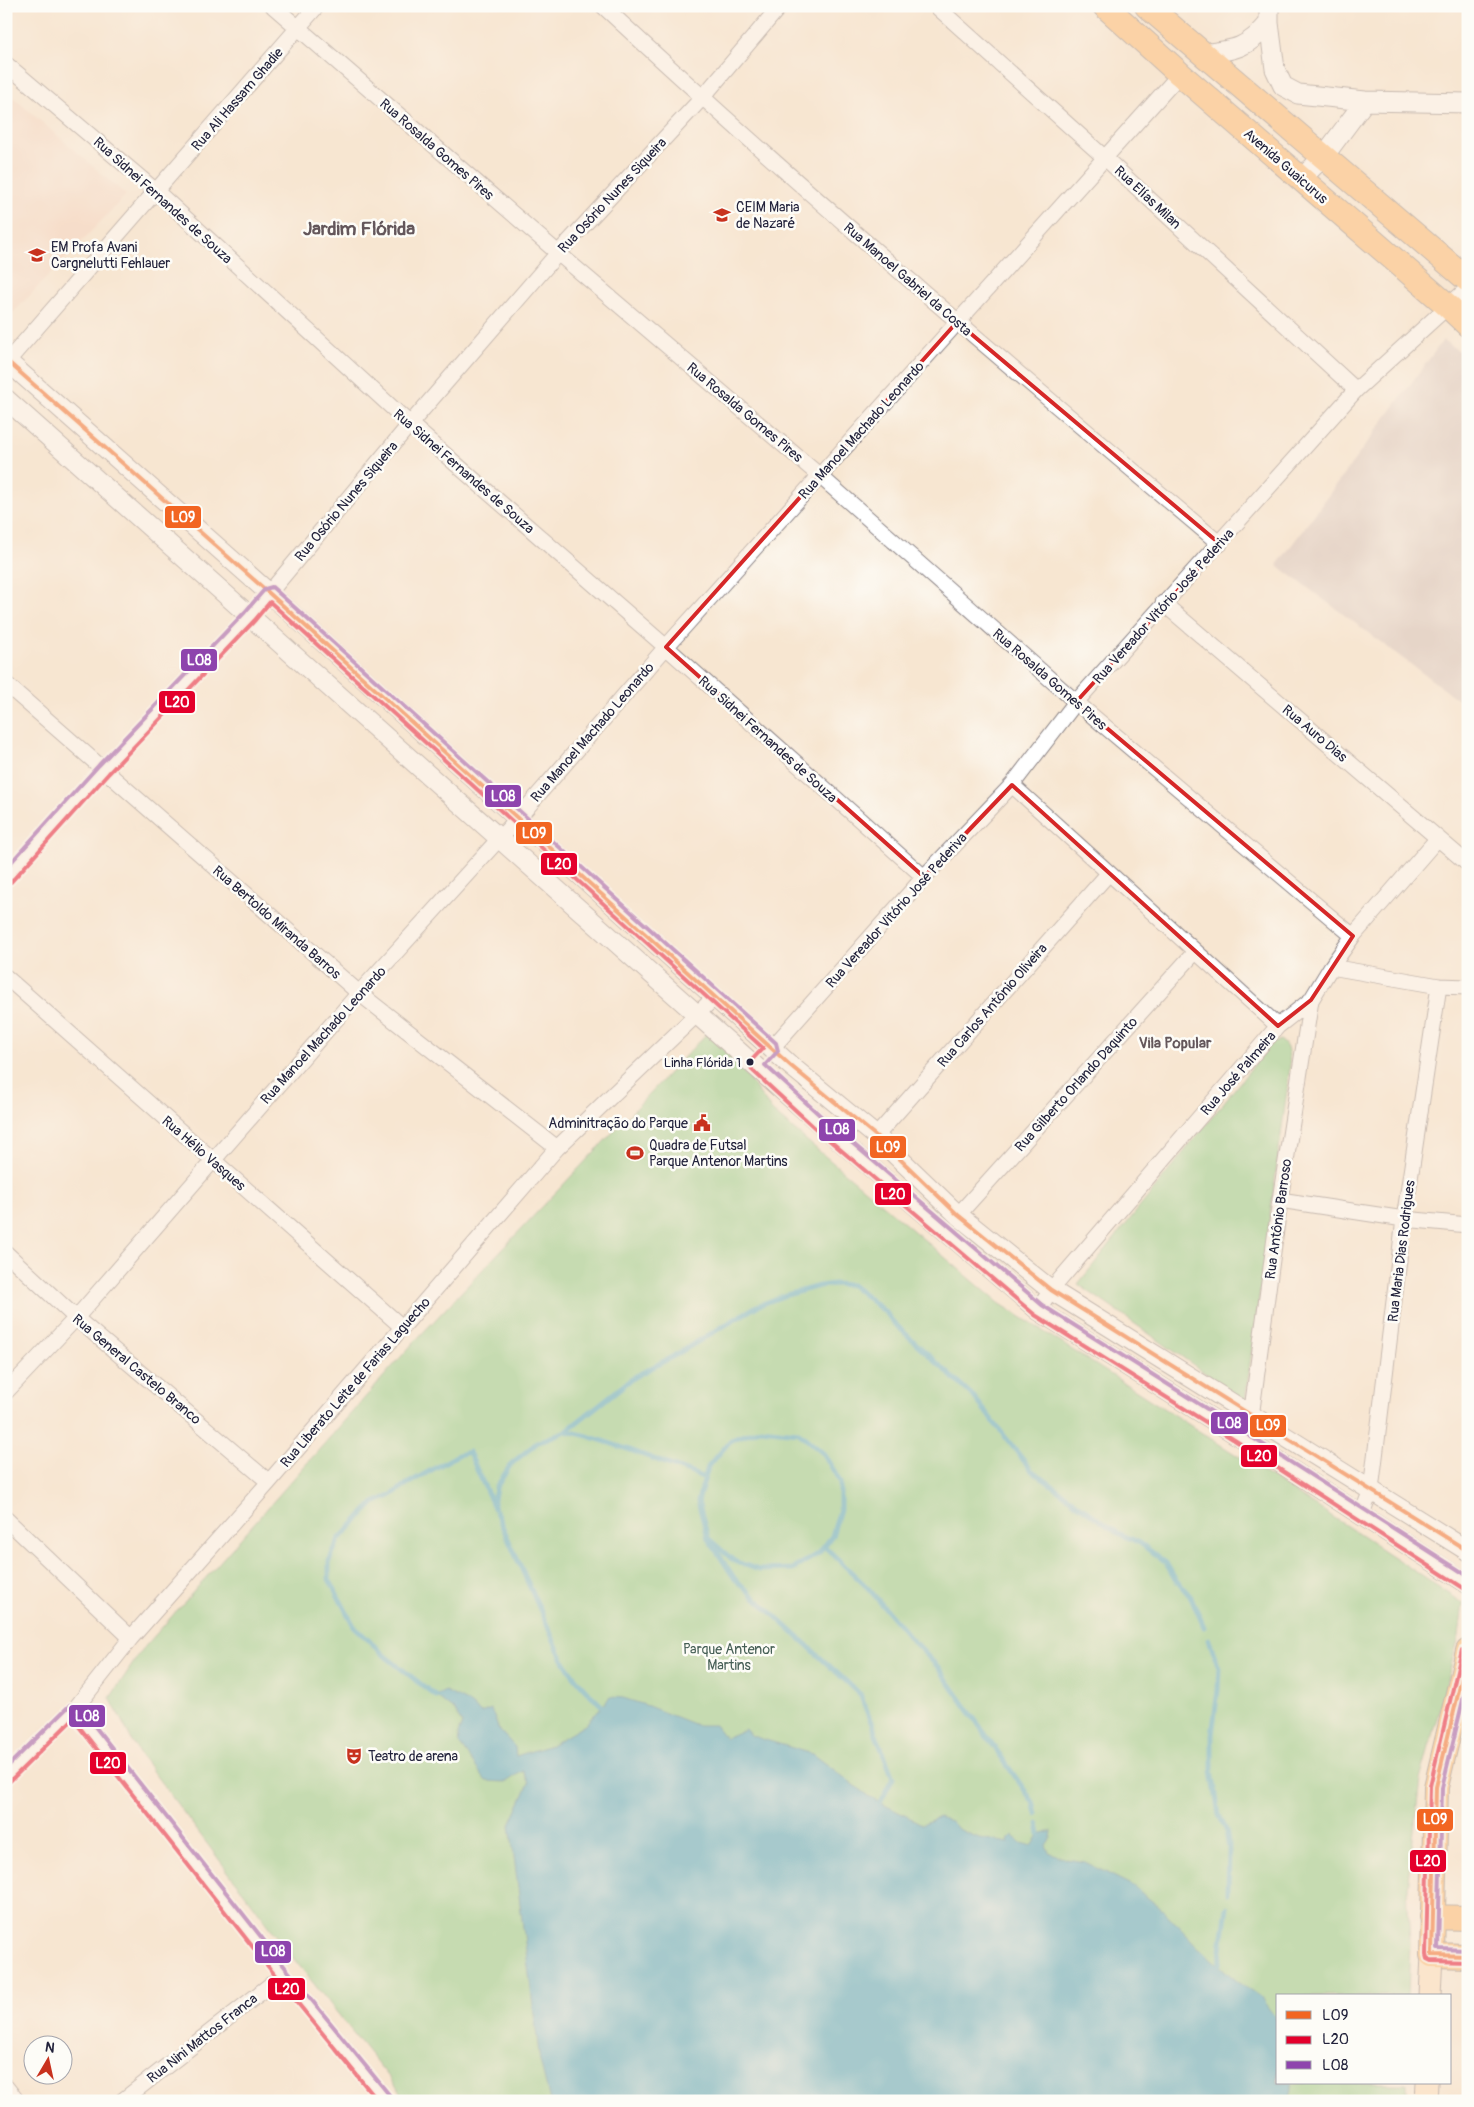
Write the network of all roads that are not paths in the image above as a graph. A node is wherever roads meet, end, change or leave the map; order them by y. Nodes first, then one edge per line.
1 (273, 6) edge
2 (318, 6) edge
3 (603, 6) edge
4 (780, 6) edge
5 (936, 6) edge
6 (1105, 6) edge
7 (1147, 6) edge
8 (1269, 14) edge
9 (298, 28) junction
10 (1201, 54) junction
11 (6, 64) edge
12 (1180, 74) junction
13 (702, 98) junction
14 (1365, 101) junction
15 (1468, 103) edge
16 (1324, 156) junction
17 (1105, 158) junction
18 (1301, 179) junction
19 (157, 192) junction
20 (558, 253) junction
21 (1468, 280) edge
22 (1468, 288) edge
23 (1448, 306) junction
24 (957, 322) junction
25 (1468, 325) edge
26 (7, 361) edge
27 (1356, 390) junction
28 (6, 399) edge
29 (410, 424) junction
30 (820, 476) junction
31 (1220, 544) junction
32 (269, 592) junction
33 (1163, 603) junction
34 (250, 616) junction
35 (666, 647) junction
36 (6, 684) edge
37 (1076, 702) junction
38 (104, 769) junction
39 (1012, 785) junction
40 (518, 818) junction
41 (500, 838) junction
42 (1438, 838) junction
43 (1468, 864) edge
44 (1108, 874) junction
45 (924, 877) junction
46 (6, 878) edge
47 (1353, 936) junction
48 (1195, 952) junction
49 (1331, 967) junction
50 (6, 977) edge
51 (1439, 986) junction
52 (1468, 988) edge
53 (359, 994) junction
54 (715, 996) junction
55 (1310, 1000) junction
56 (697, 1013) junction
57 (1278, 1026) junction
58 (772, 1048) junction
59 (756, 1065) junction
60 (876, 1136) junction
61 (557, 1148) junction
62 (212, 1160) junction
63 (1280, 1200) junction
64 (958, 1216) junction
65 (1404, 1219) junction
66 (1468, 1225) edge
67 (6, 1253) edge
68 (1051, 1290) junction
69 (1038, 1310) junction
70 (76, 1318) junction
71 (402, 1327) junction
72 (6, 1392) edge
73 (1251, 1417) junction
74 (1239, 1436) junction
75 (269, 1482) junction
76 (1371, 1490) junction
77 (1361, 1516) junction
78 (6, 1519) edge
79 (1468, 1551) edge
80 (1468, 1584) edge
81 (131, 1638) junction
82 (1468, 1650) edge
83 (74, 1710) junction
84 (8, 1772) edge
85 (1432, 1917) junction
86 (1468, 1918) edge
87 (1432, 1955) junction
88 (1468, 1956) edge
89 (283, 1975) junction
90 (1430, 1994) edge
91 (1427, 2084) edge
92 (6, 2087) edge
93 (17, 2101) edge
94 (122, 2101) edge
95 (386, 2101) edge
96 (1426, 2101) edge

1 - 9 street, Rua Rosalda Gomes Pires
2 - 9 street, Rua Ali Hassam Ghadie
3 - 13 street, Rua Manoel Gabriel da Costa
4 - 13 street, Rua Osório Nunes Siqueira
5 - 17 street, Rua Elías Milan
6 - 12 main road, Avenida Guaicurus
7 - 10 main road
8 - 10 street
8 - 14 street
9 - 19 street, Rua Ali Hassam Ghadie
9 - 20 street, Rua Rosalda Gomes Pires
10 - 16 main road
11 - 19 street, Rua Sidnei Fernandes de Souza
12 - 17 street, Rua Manoel Machado Leonardo
12 - 18 main road, Avenida Guaicurus
13 - 20 street, Rua Osório Nunes Siqueira
13 - 24 street, Rua Manoel Gabriel da Costa
14 - 15 street
14 - 16 street
16 - 18 street
16 - 21 main road
17 - 24 street, Rua Manoel Machado Leonardo
17 - 27 street, Rua Elías Milan
18 - 23 main road, Avenida Guaicurus
19 - 26 street, Rua Ali Hassam Ghadie
19 - 29 street, Rua Sidnei Fernandes de Souza
20 - 29 street, Rua Osório Nunes Siqueira
20 - 30 street, Rua Rosalda Gomes Pires
22 - 23 street, Rua Vereador Vitório José Pederiva
23 - 25 main road, Avenida Guaicurus
23 - 27 street, Rua Vereador Vitório José Pederiva
24 - 30 street, Rua Manoel Machado Leonardo
24 - 31 street, Rua Manoel Gabriel da Costa
26 - 32 street
27 - 31 street, Rua Vereador Vitório José Pederiva
28 - 34 street
29 - 32 street, Rua Osório Nunes Siqueira
29 - 35 street, Rua Sidnei Fernandes de Souza
30 - 35 street, Rua Manoel Machado Leonardo
30 - 37 street, Rua Rosalda Gomes Pires
31 - 33 street, Rua Vereador Vitório José Pederiva
32 - 34 street, Rua Osório Nunes Siqueira
32 - 40 street
33 - 37 street, Rua Vereador Vitório José Pederiva
33 - 42 street, Rua Auro Dias
34 - 38 street, Rua Osório Nunes Siqueira
34 - 41 street
35 - 40 street, Rua Manoel Machado Leonardo
35 - 45 street, Rua Sidnei Fernandes de Souza
36 - 38 street, Rua Bertoldo Miranda Barros
37 - 39 street, Rua Vereador Vitório José Pederiva
37 - 47 street, Rua Rosalda Gomes Pires
38 - 46 street, Rua Osório Nunes Siqueira
38 - 53 street, Rua Bertoldo Miranda Barros
39 - 44 street
39 - 45 street, Rua Vereador Vitório José Pederiva
40 - 41 street, Rua Manoel Machado Leonardo
40 - 54 street
41 - 53 street, Rua Manoel Machado Leonardo
41 - 56 street
42 - 43 street, Rua Auro Dias
42 - 47 street, Rua José Palmeira
44 - 48 street
44 - 60 street, Rua Carlos Antônio Oliveira
45 - 58 street, Rua Vereador Vitório José Pederiva
47 - 49 street, Rua José Palmeira
48 - 57 street
48 - 64 street, Rua Gilberto Orlando Daquinto
49 - 51 street
49 - 55 street, Rua José Palmeira
50 - 62 street, Rua Hélio Vasques
51 - 52 street
51 - 65 street, Rua Maria Dias Rodrigues
53 - 61 street, Rua Bertoldo Miranda Barros
53 - 62 street, Rua Manoel Machado Leonardo
54 - 56 street, Rua Liberato Leite de Farias Laguecho
54 - 58 street
55 - 57 street, Rua José Palmeira
55 - 63 street, Rua Antônio Barroso
56 - 59 street
56 - 61 street, Rua Liberato Leite de Farias Laguecho
57 - 68 street, Rua José Palmeira
58 - 59 street
58 - 60 street
59 - 69 street
60 - 64 street
61 - 71 street, Rua Liberato Leite de Farias Laguecho
62 - 70 street, Rua Manoel Machado Leonardo
62 - 71 street, Rua Hélio Vasques
63 - 65 street
63 - 73 street, Rua Antônio Barroso
64 - 68 street
65 - 66 street
65 - 76 street, Rua Maria Dias Rodrigues
67 - 70 street, Rua General Castelo Branco
68 - 69 street, Rua José Palmeira
68 - 73 street
69 - 74 street
70 - 72 street, Rua Manoel Machado Leonardo
70 - 75 street, Rua General Castelo Branco
71 - 75 street, Rua Liberato Leite de Farias Laguecho
73 - 74 street, Rua Antônio Barroso
73 - 76 street
74 - 77 street
75 - 81 street, Rua Liberato Leite de Farias Laguecho
76 - 77 street, Rua Maria Dias Rodrigues
76 - 79 street
77 - 80 street
78 - 81 street
81 - 83 street, Rua Liberato Leite de Farias Laguecho
82 - 85 main road
83 - 84 street, Rua Liberato Leite de Farias Laguecho
83 - 89 street
85 - 86 main road
85 - 87 main road
87 - 88 main road
87 - 90 main road
89 - 94 street, Rua Nini Mattos Franca
89 - 95 street
91 - 96 main road
92 - 93 street

